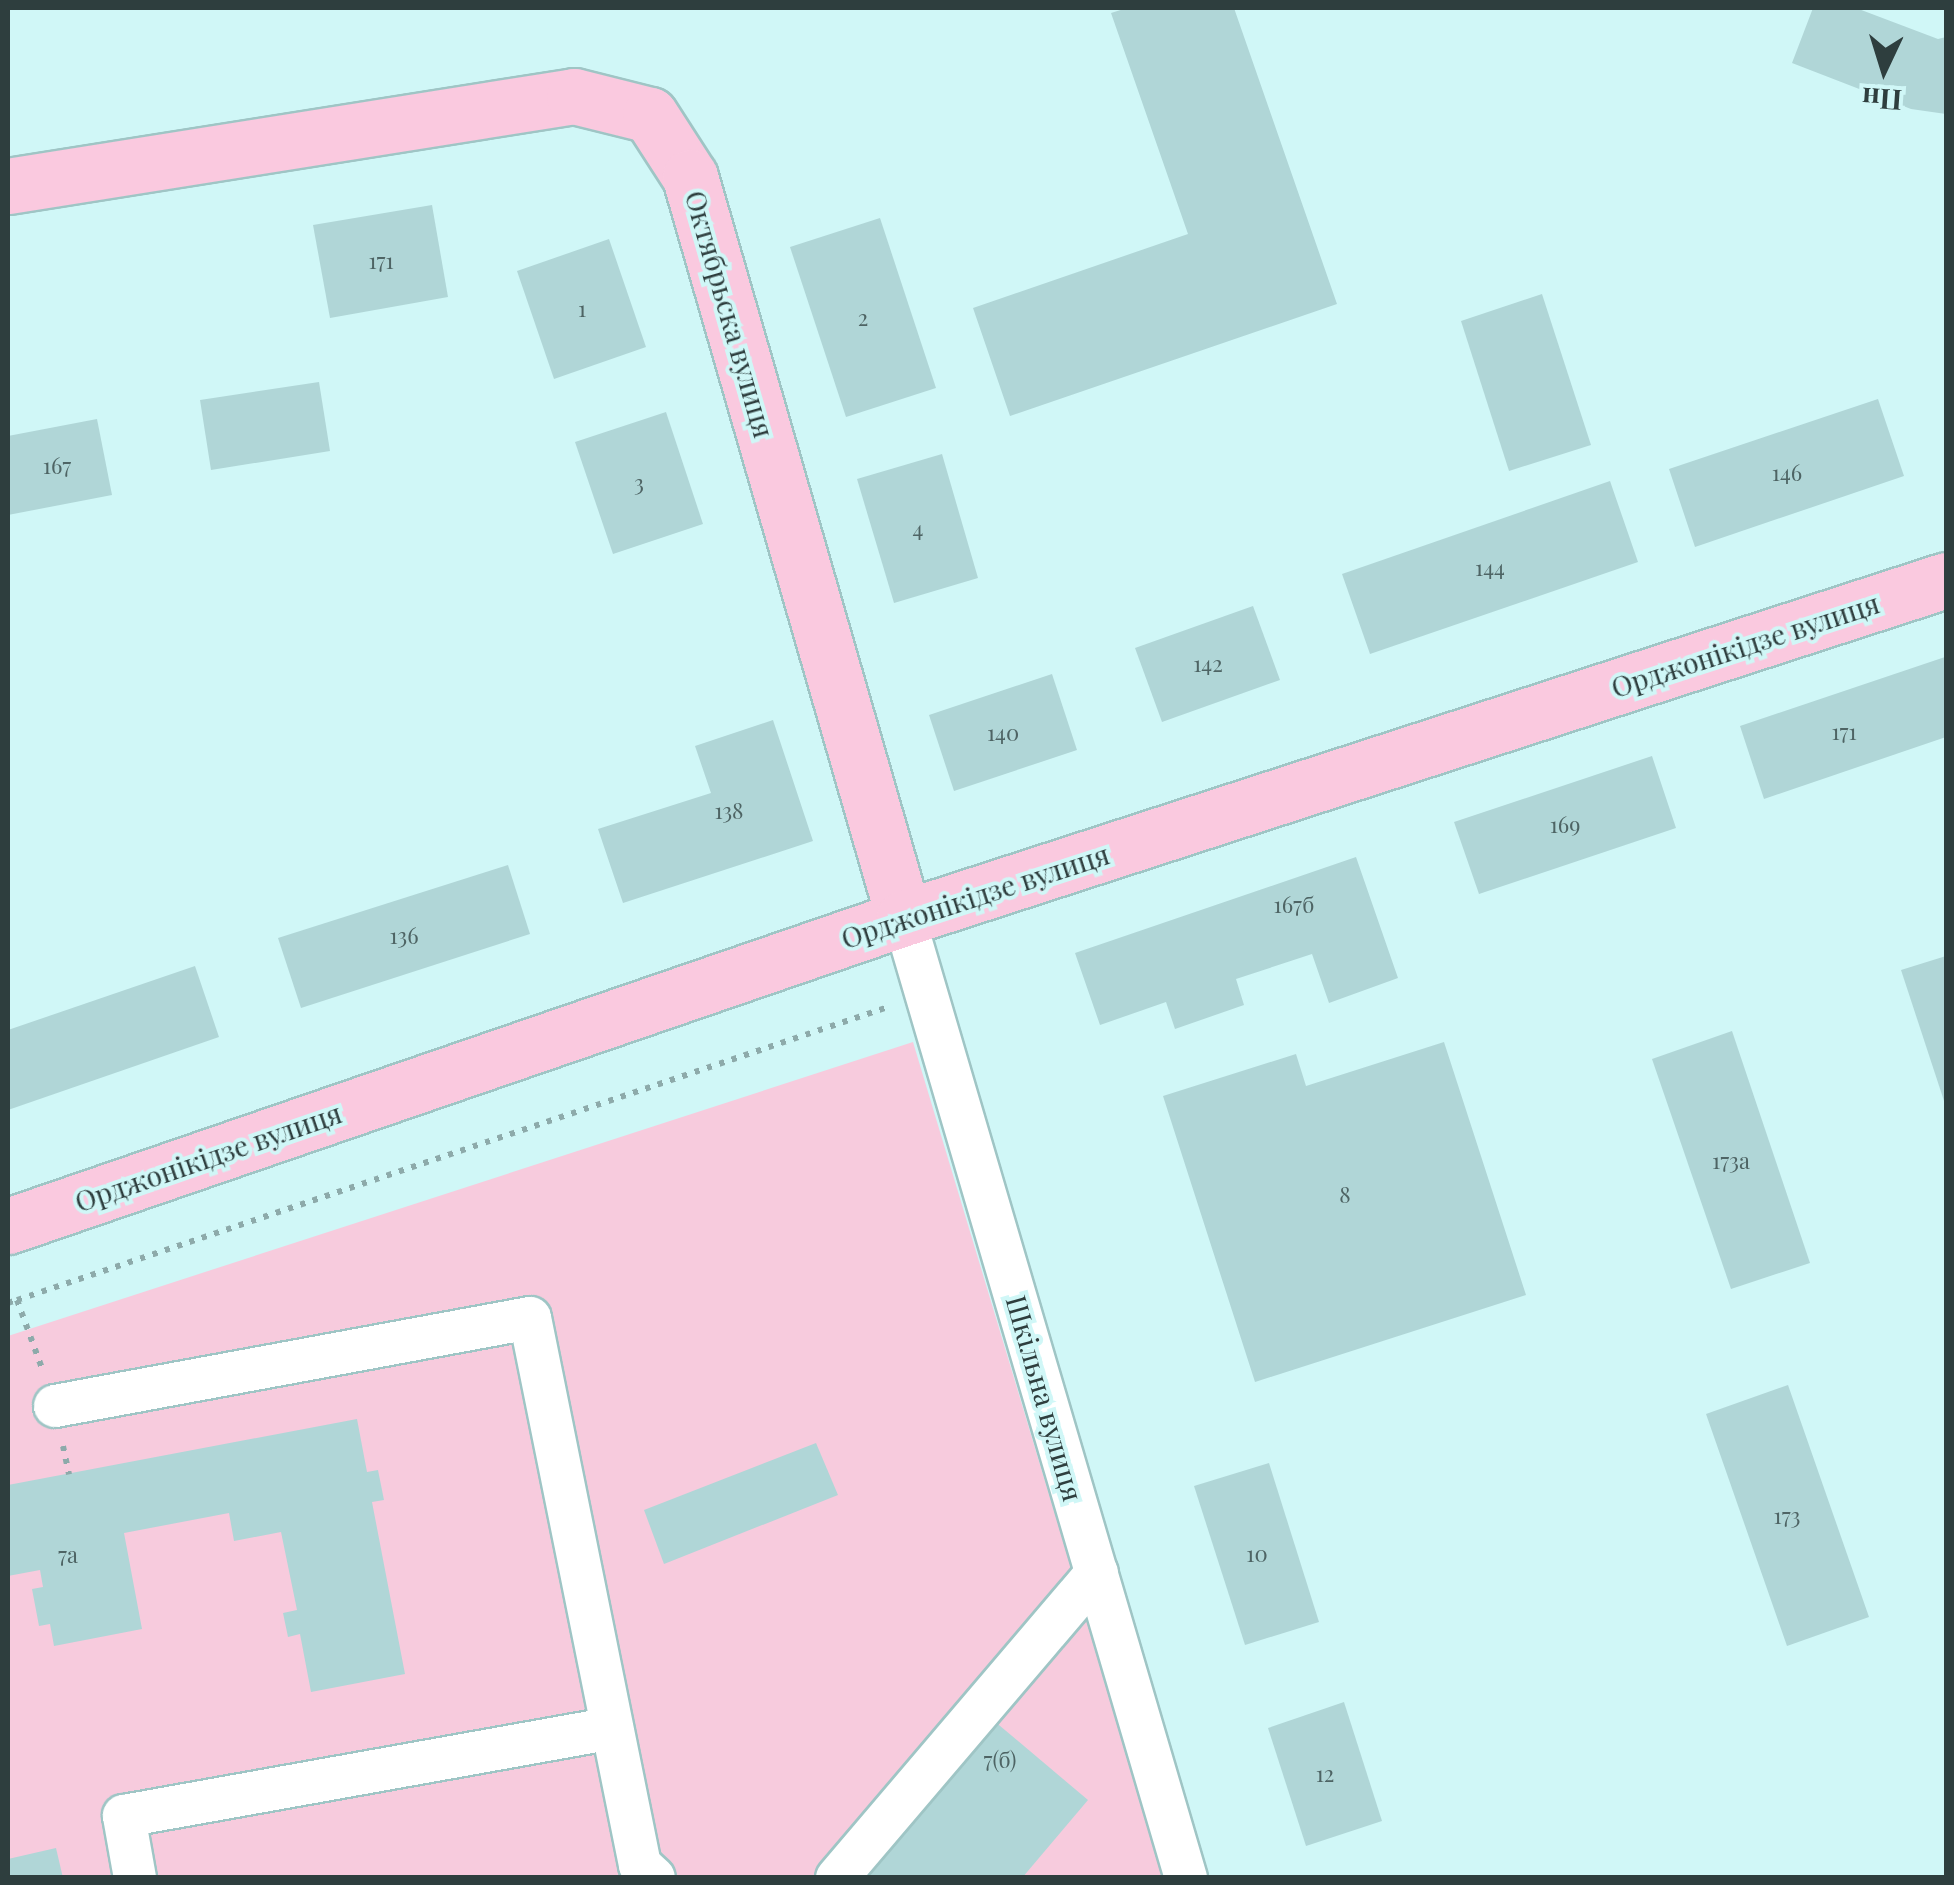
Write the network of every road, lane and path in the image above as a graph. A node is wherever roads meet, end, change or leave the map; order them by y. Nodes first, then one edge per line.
1 (8, 186) edge
2 (1946, 580) edge
3 (904, 918) junction
4 (926, 994) junction
5 (8, 1226) edge
6 (18, 1300) dead end
7 (55, 1406) dead end
8 (1097, 1573) junction
9 (612, 1728) junction
10 (136, 1878) edge
11 (654, 1878) edge
12 (837, 1878) edge
13 (1186, 1878) edge

1 - 3 main road, Октябрьска вулиця
2 - 3 main road, Орджонікідзе вулиця
3 - 4 street, Шкільна вулиця
3 - 5 main road, Орджонікідзе вулиця
4 - 6 path
4 - 8 street, Шкільна вулиця
7 - 9 street
8 - 12 street
8 - 13 street, Шкільна вулиця
9 - 10 street
9 - 11 street

